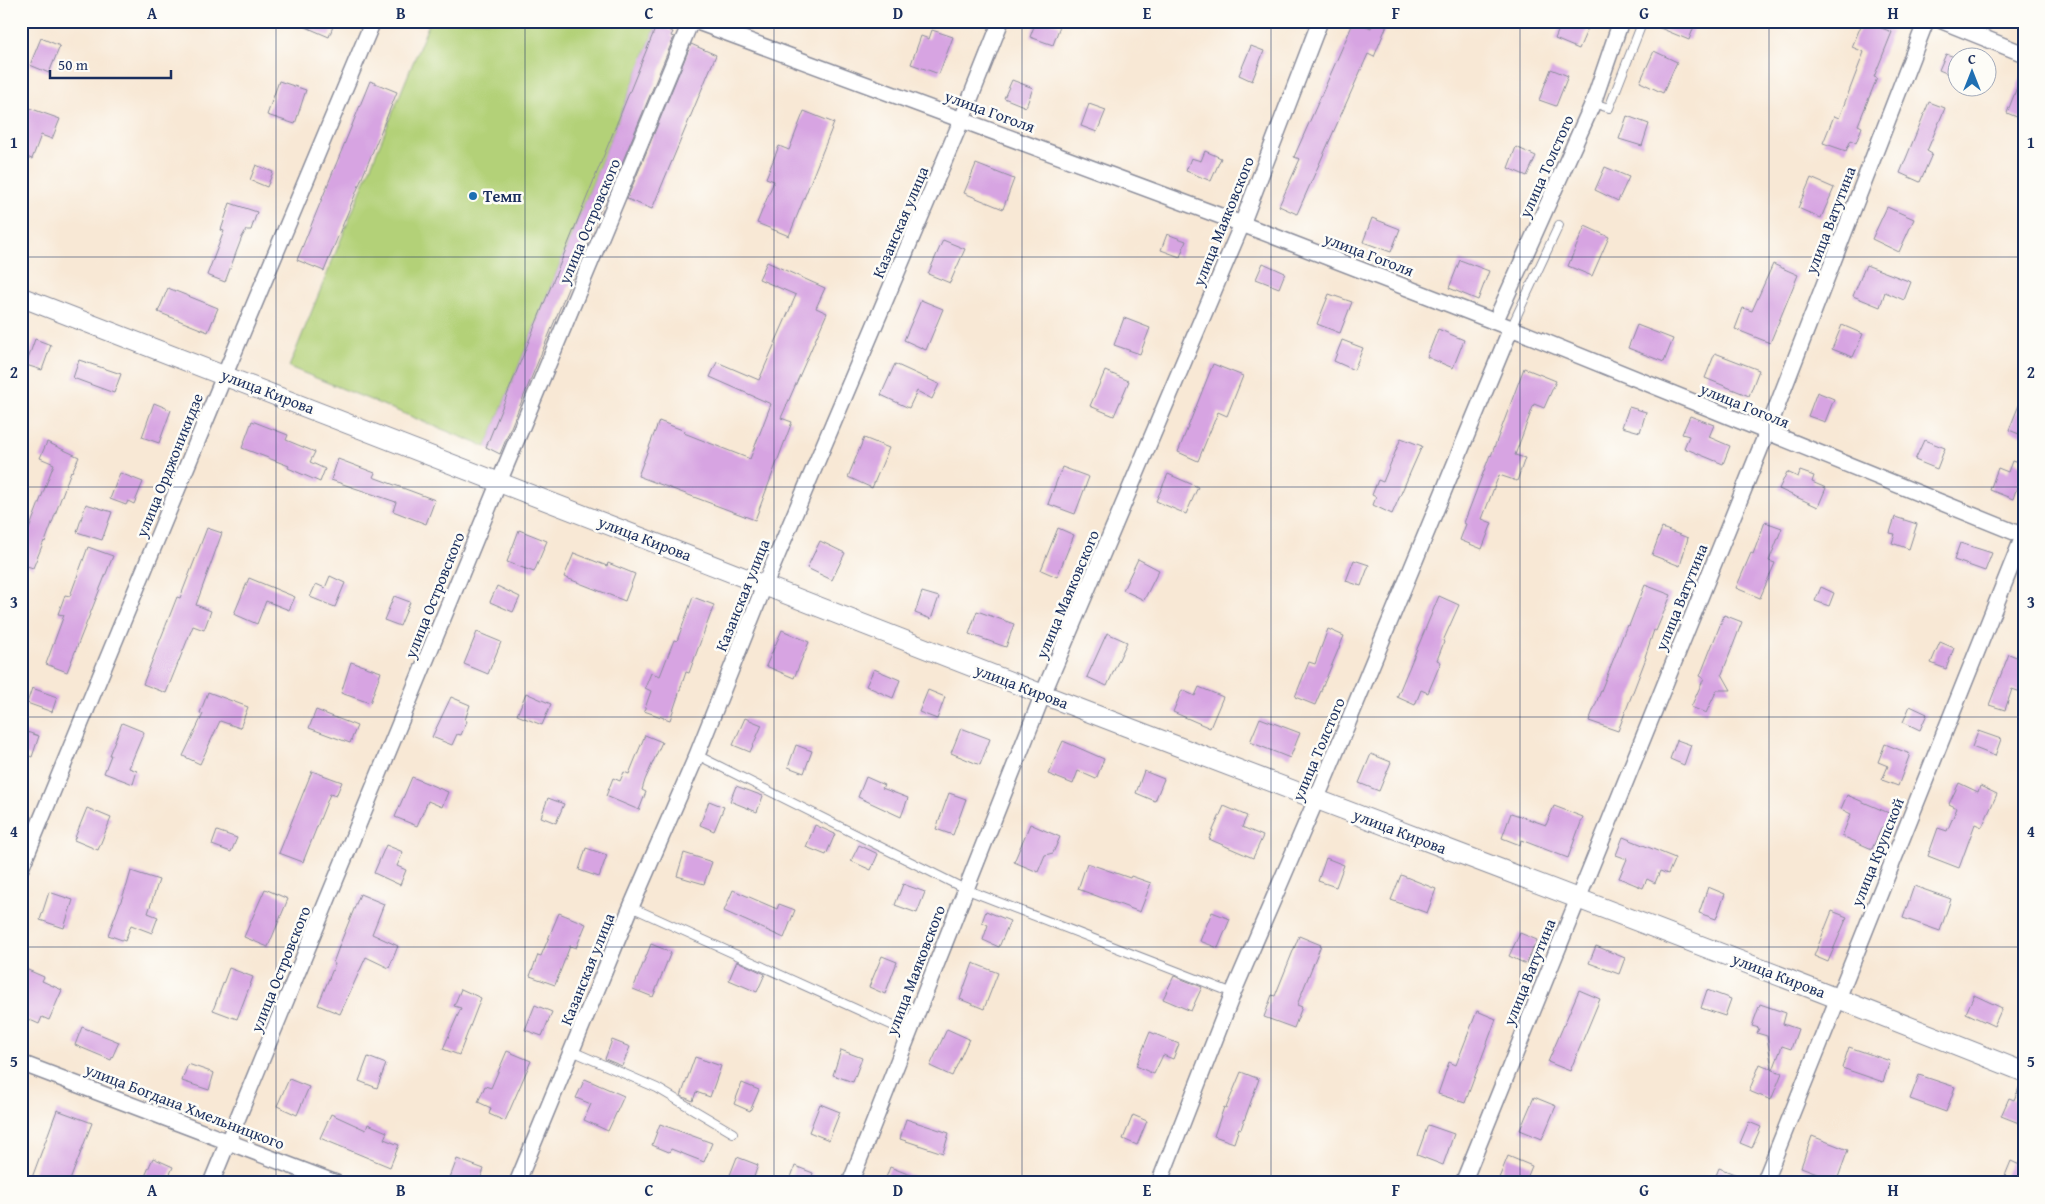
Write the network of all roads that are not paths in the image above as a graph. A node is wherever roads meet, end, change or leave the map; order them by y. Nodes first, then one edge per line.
1 (373, 21) edge
2 (693, 21) edge
3 (1001, 21) edge
4 (1320, 21) edge
5 (1621, 21) edge
6 (1643, 21) edge
7 (1926, 21) edge
8 (1942, 21) edge
9 (2024, 54) edge
10 (1593, 103) junction
11 (962, 119) junction
12 (1242, 224) junction
13 (1559, 225) dead end
14 (21, 297) edge
15 (1495, 322) junction
16 (1511, 328) junction
17 (225, 374) junction
18 (1767, 432) junction
19 (499, 482) junction
20 (2024, 535) edge
21 (765, 584) junction
22 (1043, 694) junction
23 (697, 755) junction
24 (1316, 800) junction
25 (21, 868) edge
26 (965, 888) junction
27 (1577, 898) junction
28 (631, 907) junction
29 (1233, 993) junction
30 (1838, 998) junction
31 (909, 1032) junction
32 (572, 1051) junction
33 (21, 1063) edge
34 (2024, 1072) edge
35 (734, 1133) dead end
36 (229, 1140) junction
37 (211, 1183) edge
38 (336, 1183) edge
39 (517, 1183) edge
40 (850, 1183) edge
41 (1159, 1183) edge
42 (1463, 1183) edge
43 (1764, 1183) edge

1 - 17 street, улица Орджоникидзе
2 - 11 street, улица Гоголя
2 - 19 street, улица Островского
3 - 11 street, Казанская улица
4 - 12 street, улица Маяковского
5 - 10 street, улица Толстого
6 - 10 lane
7 - 18 street, улица Ватутина
8 - 9 street
10 - 15 street, улица Толстого
11 - 12 street, улица Гоголя
11 - 21 street, Казанская улица
12 - 15 street, улица Гоголя
12 - 22 street, улица Маяковского
13 - 16 lane
14 - 17 street, улица Кирова
15 - 16 street, улица Гоголя
16 - 18 street, улица Гоголя
16 - 24 street, улица Толстого
17 - 19 street, улица Кирова
17 - 25 street, улица Орджоникидзе
18 - 20 street, улица Гоголя
18 - 27 street, улица Ватутина
19 - 21 street, улица Кирова
19 - 36 street, улица Островского
20 - 30 street, улица Крупской
21 - 22 street, улица Кирова
21 - 23 street, Казанская улица
22 - 24 street, улица Кирова
22 - 26 street, улица Маяковского
23 - 26 lane
23 - 28 street, Казанская улица
24 - 27 street, улица Кирова
24 - 29 street, улица Толстого
26 - 29 lane
26 - 31 street, улица Маяковского
27 - 30 street, улица Кирова
27 - 42 street, улица Ватутина
28 - 31 lane
28 - 32 street, Казанская улица
29 - 41 street, улица Толстого
30 - 34 street, улица Кирова
30 - 43 street, улица Крупской
31 - 40 street, улица Маяковского
32 - 35 lane
32 - 39 street, Казанская улица
33 - 36 street, улица Богдана Хмельницкого
36 - 37 street, улица Островского
36 - 38 street, улица Богдана Хмельницкого

